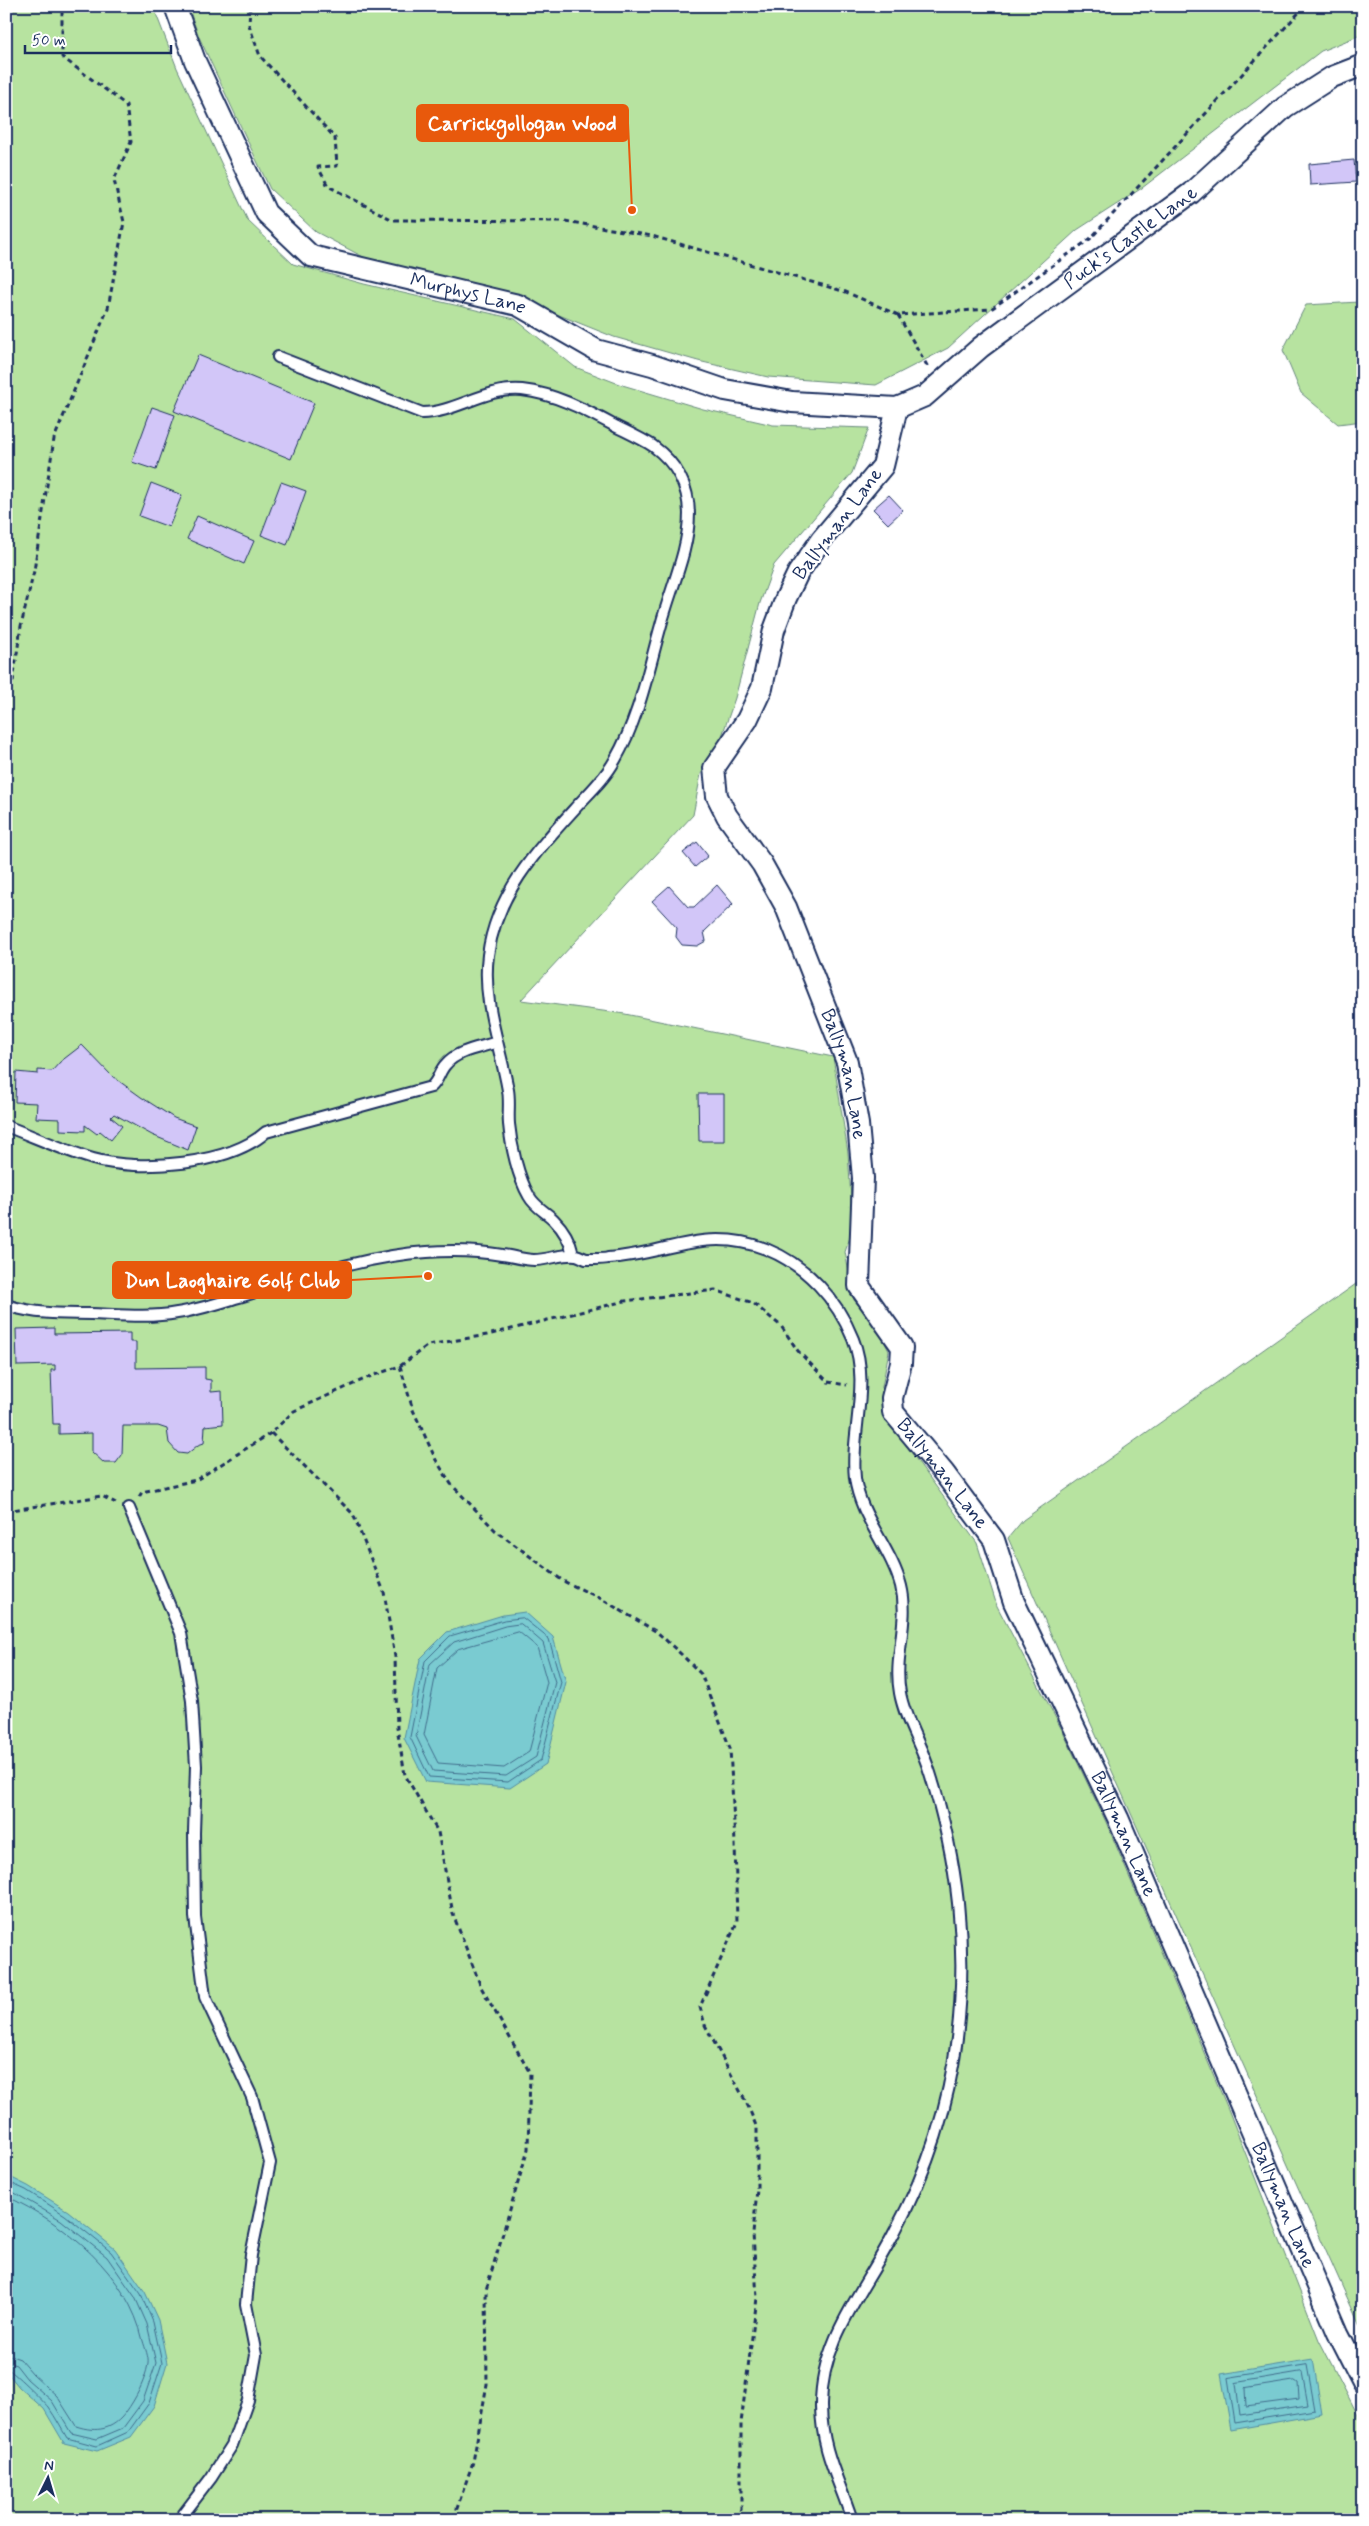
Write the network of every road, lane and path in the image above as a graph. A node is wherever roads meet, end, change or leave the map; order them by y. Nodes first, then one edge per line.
1 (62, 6) edge
2 (175, 6) edge
3 (250, 6) edge
4 (1305, 6) edge
5 (1363, 65) edge
6 (898, 315) junction
7 (278, 357) dead end
8 (938, 384) junction
9 (897, 408) junction
10 (6, 699) edge
11 (497, 1042) junction
12 (6, 1126) edge
13 (573, 1254) junction
14 (6, 1305) edge
15 (400, 1366) junction
16 (860, 1387) junction
17 (271, 1433) junction
18 (129, 1508) junction
19 (6, 1511) edge
20 (1363, 2382) edge
21 (179, 2520) edge
22 (453, 2520) edge
23 (741, 2520) edge
24 (852, 2520) edge

1 - 10 path
2 - 9 street, Murphys Lane
3 - 6 path
4 - 6 path
5 - 8 street, Puck's Castle Lane
6 - 8 path
7 - 11 lane
8 - 9 street, Puck's Castle Lane
9 - 20 street, Ballyman Lane
11 - 12 lane
11 - 13 lane
13 - 14 lane
13 - 16 lane
15 - 16 path
15 - 17 path
15 - 23 path
16 - 24 lane
17 - 18 path
17 - 22 path
18 - 19 path
18 - 21 lane

